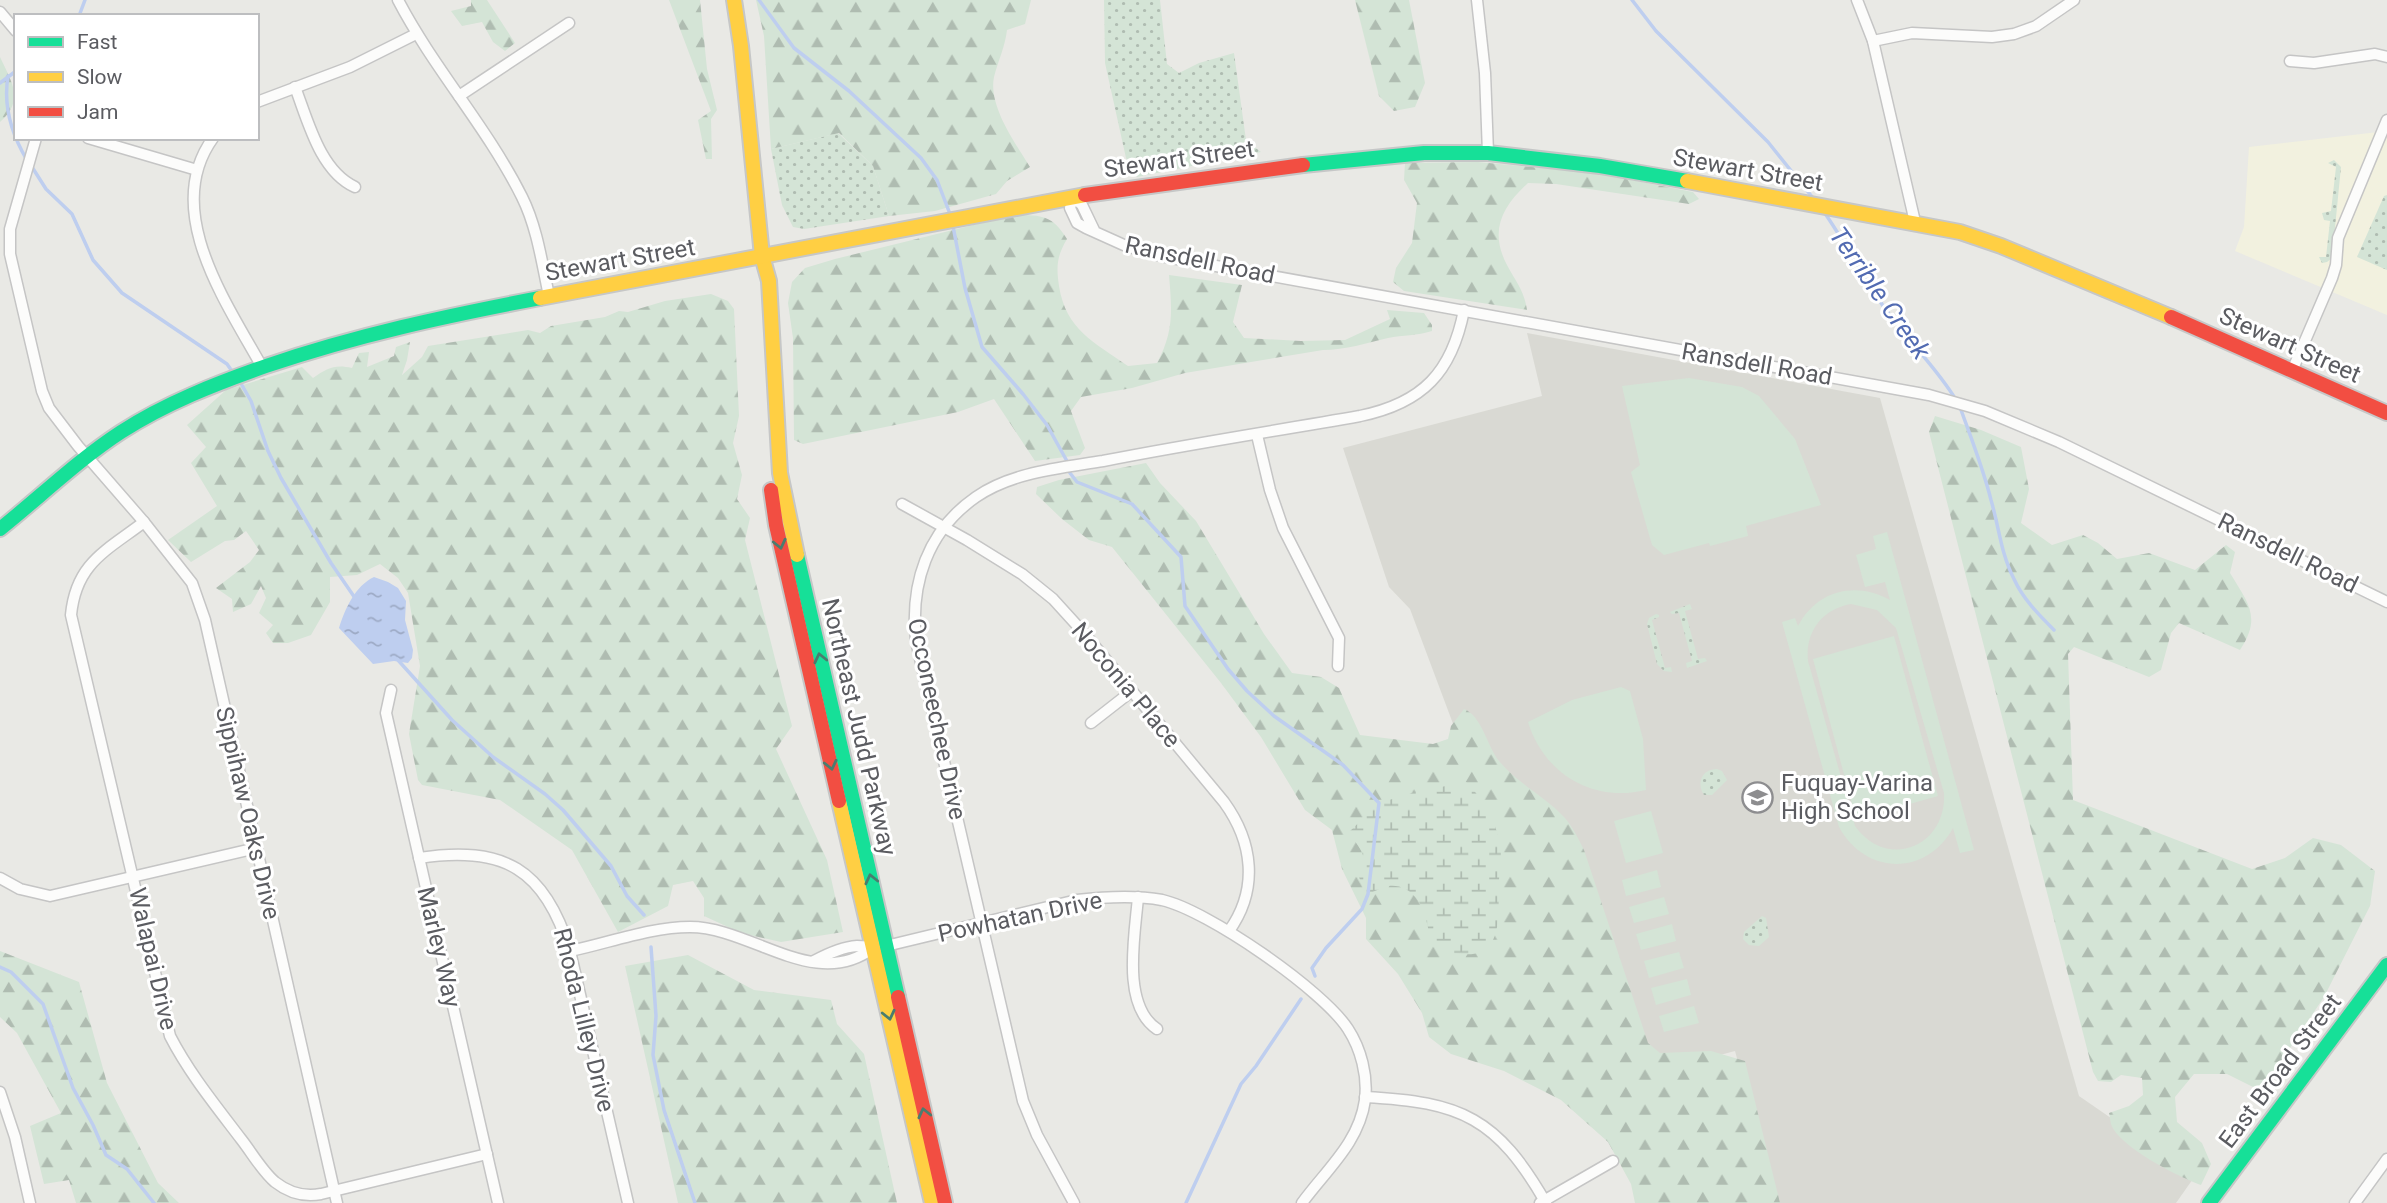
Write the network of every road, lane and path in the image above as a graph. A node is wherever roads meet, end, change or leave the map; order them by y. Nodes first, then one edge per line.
1 (398, 0) edge
2 (734, 0) edge
3 (1477, 0) edge
4 (1857, 0) edge
5 (2074, 0) edge
6 (0, 12) edge
7 (569, 23) dead end
8 (14, 29) edge
9 (416, 33) junction
10 (1873, 41) junction
11 (2387, 57) edge
12 (2290, 61) dead end
13 (295, 88) junction
14 (459, 96) junction
15 (259, 101) edge
16 (2387, 120) edge
17 (35, 140) edge
18 (95, 140) edge
19 (212, 140) edge
20 (1488, 153) junction
21 (197, 170) junction
22 (355, 187) dead end
23 (1073, 197) junction
24 (1915, 222) junction
25 (762, 256) junction
26 (549, 296) junction
27 (1464, 310) junction
28 (262, 367) junction
29 (2292, 371) junction
30 (2387, 413) edge
31 (1257, 435) junction
32 (88, 457) junction
33 (902, 503) dead end
34 (144, 522) junction
35 (0, 529) edge
36 (945, 529) junction
37 (2387, 602) edge
38 (1338, 666) dead end
39 (391, 690) dead end
40 (1132, 691) junction
41 (1091, 723) dead end
42 (256, 848) junction
43 (419, 858) junction
44 (133, 875) junction
45 (0, 878) edge
46 (1138, 897) junction
47 (981, 923) junction
48 (1229, 930) junction
49 (880, 947) junction
50 (570, 951) junction
51 (2387, 965) edge
52 (1157, 1029) dead end
53 (0, 1092) edge
54 (1365, 1097) junction
55 (487, 1154) junction
56 (2387, 1159) edge
57 (1613, 1161) dead end
58 (334, 1191) junction
59 (1543, 1202) edge
60 (30, 1203) edge
61 (337, 1203) edge
62 (498, 1203) edge
63 (628, 1203) edge
64 (932, 1203) edge
65 (945, 1203) edge
66 (1074, 1203) edge
67 (1302, 1203) edge
68 (2209, 1203) edge
69 (2355, 1203) edge

1 - 9 street
2 - 25 main road, Northeast Judd Parkway
3 - 20 street
4 - 10 street
5 - 10 street
6 - 8 street
7 - 14 street
9 - 13 street
9 - 14 street
10 - 24 street
11 - 12 street
13 - 15 street
13 - 22 street
14 - 26 street
16 - 29 street
17 - 32 street, Sippihaw Oaks Drive
18 - 21 street
19 - 21 street
20 - 23 main road, Stewart Street
20 - 24 main road, Stewart Street
21 - 28 street
23 - 25 main road, Stewart Street
23 - 27 street, Ransdell Road
24 - 29 main road, Stewart Street
25 - 26 main road, Stewart Street
25 - 49 main road, Northeast Judd Parkway
26 - 28 main road, Stewart Street
27 - 31 street, Occoneechee Drive
27 - 37 street, Ransdell Road
28 - 32 main road, Stewart Street
29 - 30 main road, Stewart Street
31 - 36 street, Occoneechee Drive
31 - 38 street
32 - 34 street, Sippihaw Oaks Drive
32 - 35 main road, Stewart Street
33 - 36 street, Noconia Place
34 - 42 street, Sippihaw Oaks Drive
34 - 44 street, Walapai Drive
36 - 40 street, Noconia Place
36 - 47 street, Occoneechee Drive
39 - 43 street, Marley Way
40 - 41 street
40 - 48 street, Noconia Place
42 - 44 street
42 - 58 street, Sippihaw Oaks Drive
43 - 50 street, Rhoda Lilley Drive
43 - 55 street, Marley Way
44 - 45 street
44 - 58 street, Walapai Drive
46 - 47 street, Powhatan Drive
46 - 48 street, Powhatan Drive
46 - 52 street
47 - 49 street, Powhatan Drive
47 - 66 street, Occoneechee Drive
48 - 54 street, Powhatan Drive
49 - 50 street, Powhatan Drive
49 -> 64 main road, Northeast Judd Parkway
65 -> 49 main road, Northeast Judd Parkway
50 - 63 street, Rhoda Lilley Drive
51 - 68 main road, East Broad Street
53 - 60 street
54 - 59 street
54 - 67 street, Powhatan Drive
55 - 58 street, Walapai Drive
55 - 62 street, Marley Way
56 - 69 street
57 - 59 street
58 - 61 street, Sippihaw Oaks Drive

